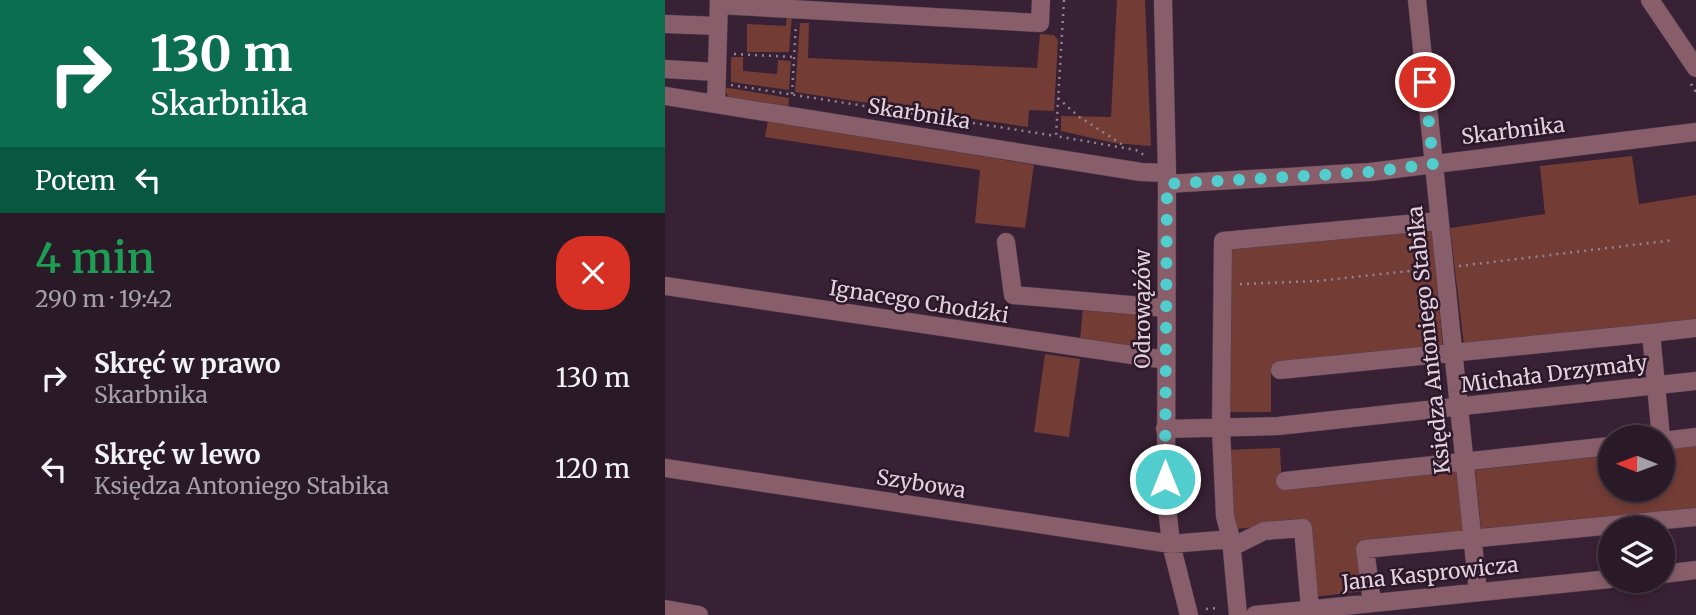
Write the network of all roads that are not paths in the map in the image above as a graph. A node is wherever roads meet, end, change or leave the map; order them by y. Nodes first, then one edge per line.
1 (1041, 0) edge
2 (1163, 0) edge
3 (1417, 0) edge
4 (1650, 0) edge
5 (719, 2) edge
6 (665, 24) edge
7 (717, 26) junction
8 (1696, 68) edge
9 (665, 69) edge
10 (721, 78) junction
11 (665, 96) edge
12 (716, 104) junction
13 (1696, 132) edge
14 (1433, 164) junction
15 (1162, 173) junction
16 (1439, 221) junction
17 (1006, 242) dead end
18 (665, 286) edge
19 (1166, 308) junction
20 (1696, 328) edge
21 (1651, 333) junction
22 (1454, 352) junction
23 (1166, 360) junction
24 (1279, 370) dead end
25 (1696, 381) edge
26 (1656, 385) junction
27 (1460, 408) junction
28 (1660, 425) edge
29 (1165, 429) junction
30 (1221, 429) junction
31 (1696, 437) edge
32 (1675, 438) edge
33 (1598, 447) edge
34 (1465, 462) junction
35 (665, 468) edge
36 (1285, 481) dead end
37 (1696, 517) edge
38 (1473, 538) junction
39 (1231, 543) junction
40 (1171, 544) junction
41 (1696, 570) edge
42 (1675, 573) edge
43 (1598, 580) edge
44 (1478, 592) junction
45 (1373, 603) junction
46 (1310, 609) junction
47 (674, 612) edge
48 (699, 615) edge
49 (1189, 615) edge
50 (1238, 615) edge
51 (1255, 615) edge

1 - 5 street
2 - 15 street, Odrowążów
3 - 14 street, Księdza Antoniego Stabika
4 - 8 street
5 - 7 street
6 - 7 street
7 - 10 street
9 - 10 street
10 - 12 street
11 - 12 street, Skarbnika
12 - 15 street, Skarbnika
13 - 14 street, Skarbnika
14 - 15 street, Skarbnika
14 - 16 street, Księdza Antoniego Stabika
15 - 19 street, Odrowążów
16 - 22 street, Księdza Antoniego Stabika
16 - 30 street
17 - 19 street
18 - 23 street, Ignacego Chodźki
19 - 23 street, Odrowążów
20 - 21 street
21 - 22 street
21 - 26 street
22 - 24 street
22 - 27 street, Księdza Antoniego Stabika
23 - 29 street, Odrowążów
25 - 26 street, Michała Drzymały
26 - 27 street, Michała Drzymały
26 - 28 street
27 - 30 street, Michała Drzymały
27 - 34 street, Księdza Antoniego Stabika
29 - 30 street, Michała Drzymały
29 - 40 street, Odrowążów
30 - 39 street
31 - 32 street
33 - 34 street
34 - 36 street
34 - 38 street, Księdza Antoniego Stabika
35 - 40 street, Szybowa
37 - 38 street
38 - 44 street, Księdza Antoniego Stabika
38 - 45 street
39 - 40 street, Szybowa
39 - 46 street
39 - 50 street
40 - 49 street, Odrowążów
41 - 42 street
43 - 44 street, Jana Kasprowicza
44 - 45 street, Jana Kasprowicza
45 - 46 street, Jana Kasprowicza
46 - 51 street, Jana Kasprowicza
47 - 48 street

